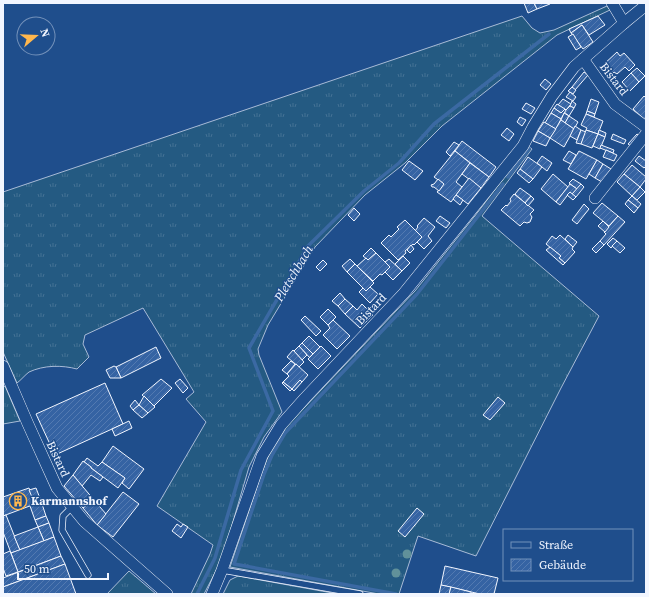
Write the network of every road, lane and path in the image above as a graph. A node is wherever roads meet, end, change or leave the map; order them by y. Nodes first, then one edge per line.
1 (612, 3) edge
2 (646, 5) edge
3 (624, 23) junction
4 (583, 59) junction
5 (646, 127) edge
6 (646, 134) edge
7 (594, 198) dead end
8 (3, 366) edge
9 (72, 507) junction
10 (222, 570) junction
11 (88, 575) dead end
12 (167, 594) edge
13 (212, 594) edge
14 (360, 594) edge

1 - 3 street
2 - 3 street, Bistard
3 - 4 street, Bistard
4 - 5 street, Bistard
4 - 10 street, Bistard
6 - 7 street
8 - 9 street, Bistard
9 - 11 lane
9 - 12 street, Bistard
10 - 13 street, Bistard
10 - 14 lane

